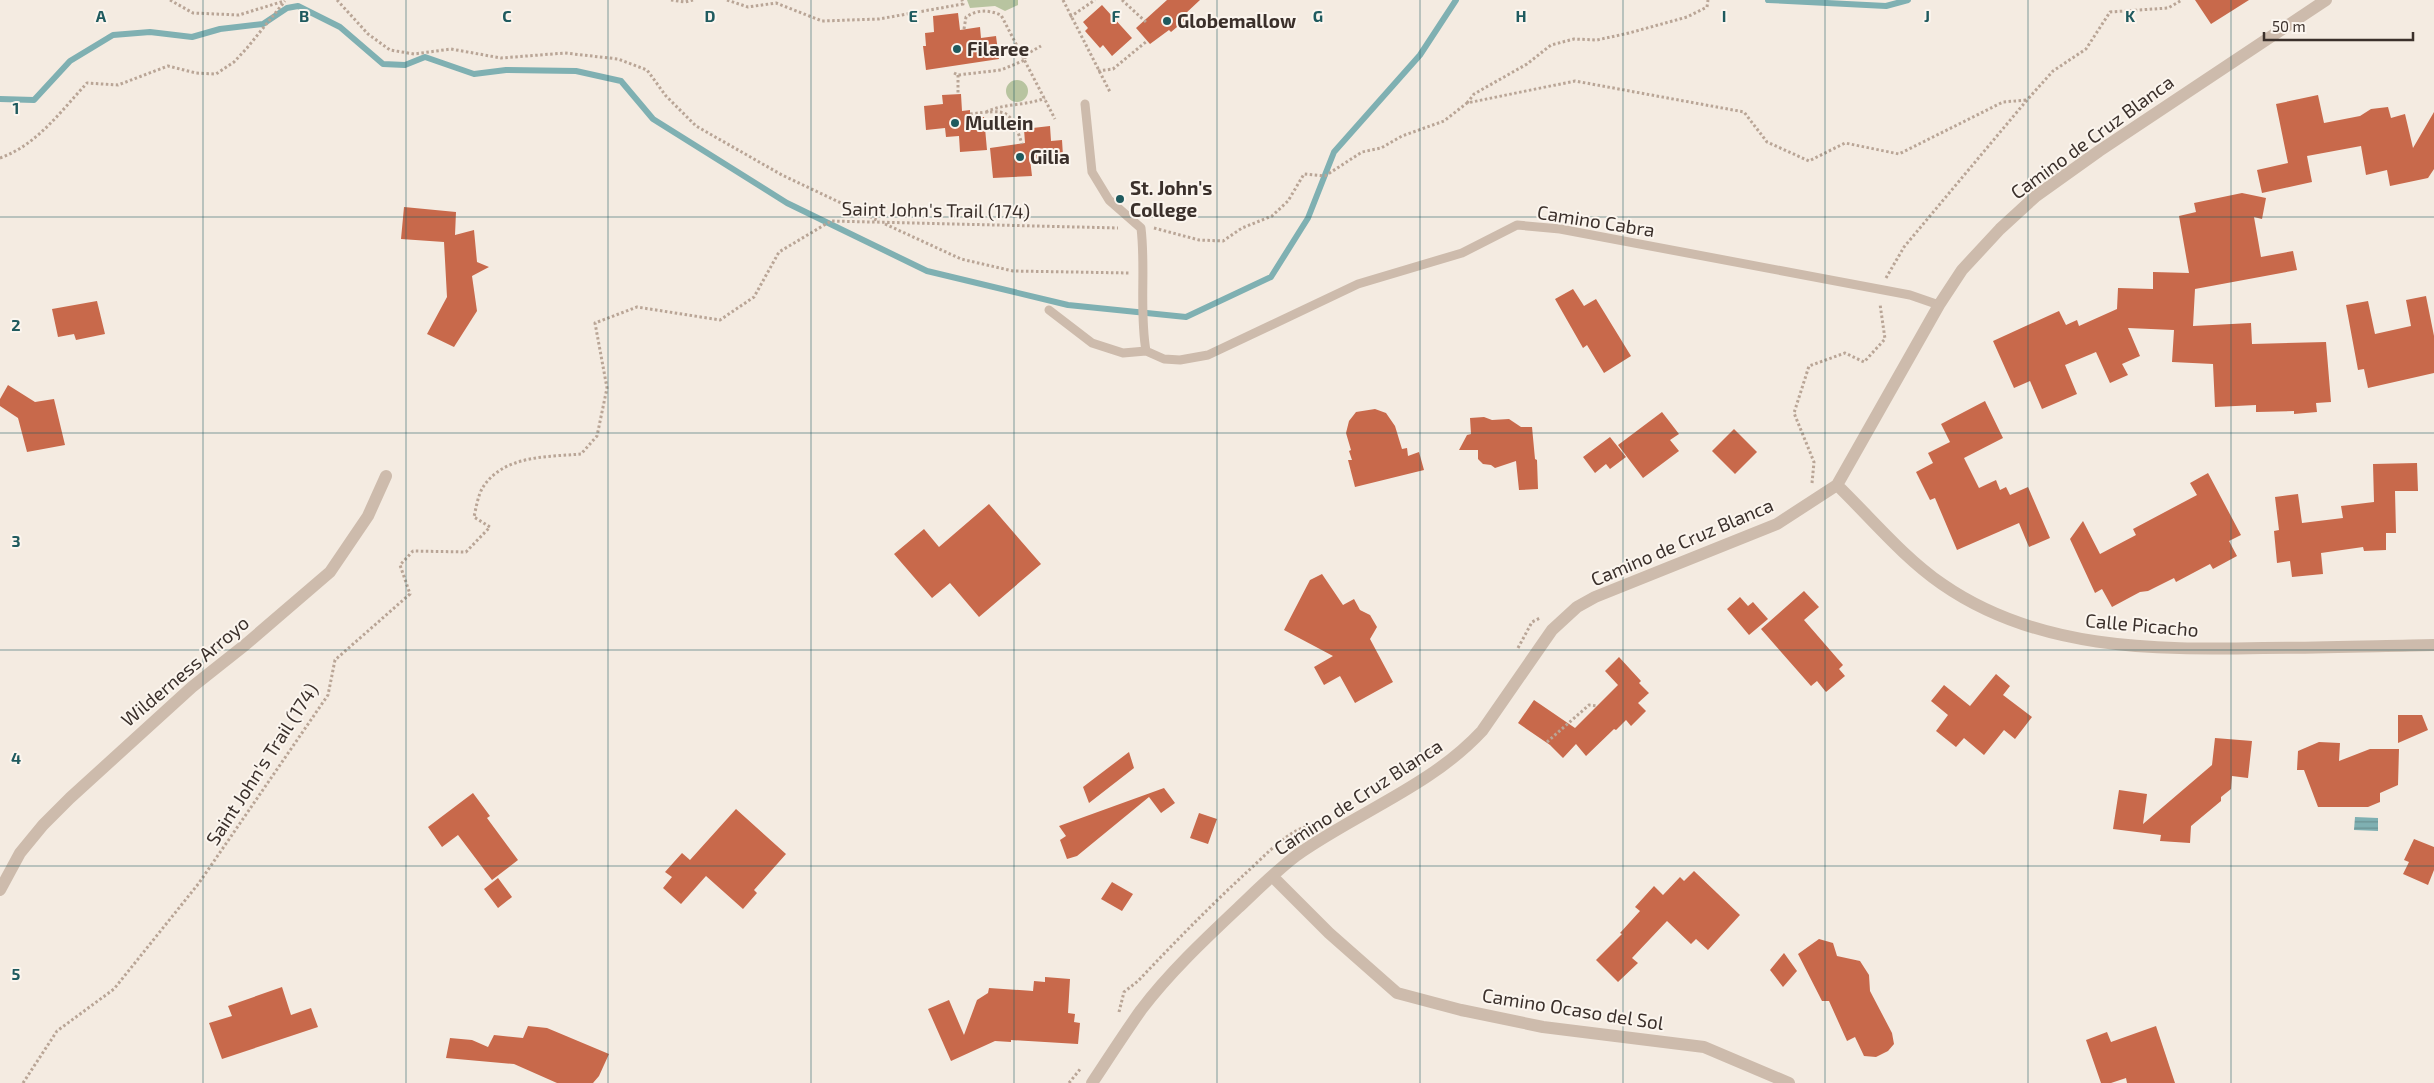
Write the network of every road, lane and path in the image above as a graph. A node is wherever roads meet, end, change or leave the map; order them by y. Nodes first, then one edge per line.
1 (170, 0) edge
2 (286, 0) edge
3 (338, 0) edge
4 (670, 0) edge
5 (693, 0) edge
6 (727, 0) edge
7 (962, 0) edge
8 (1063, 0) edge
9 (1095, 0) edge
10 (1122, 0) edge
11 (1708, 0) edge
12 (2182, 0) edge
13 (2326, 0) edge
14 (1081, 11) junction
15 (1086, 16) dead end
16 (1071, 17) junction
17 (1147, 23) dead end
18 (964, 29) dead end
19 (1147, 40) dead end
20 (1042, 46) dead end
21 (1025, 60) junction
22 (1098, 71) junction
23 (1110, 92) dead end
24 (958, 94) dead end
25 (1045, 98) junction
26 (1467, 103) junction
27 (1085, 104) dead end
28 (985, 113) junction
29 (970, 114) dead end
30 (1055, 119) dead end
31 (1022, 144) dead end
32 (0, 158) edge
33 (882, 223) junction
34 (1141, 228) junction
35 (1143, 274) junction
36 (1938, 305) junction
37 (1049, 310) dead end
38 (1146, 351) junction
39 (386, 476) dead end
40 (1838, 485) junction
41 (2434, 645) edge
42 (1597, 706) dead end
43 (1547, 742) dead end
44 (1272, 876) junction
45 (0, 890) edge
46 (24, 1083) edge
47 (1092, 1083) edge
48 (1789, 1083) edge

1 - 2 path
2 - 32 path
3 - 33 path
4 - 5 path
6 - 7 path
8 - 16 path
9 - 14 path
10 - 17 path
11 - 26 path
12 - 26 path, Saint John's Trail (174)
13 - 36 street, Camino de Cruz Blanca
14 - 15 path
14 - 16 path
16 - 22 path
18 - 21 path
19 - 22 path
20 - 21 path
21 - 24 path
21 - 25 path
22 - 23 path
25 - 28 path
25 - 30 path
26 - 34 path, Saint John's Trail (174)
27 - 34 lane
28 - 29 path
28 - 31 path
33 - 34 path, Saint John's Trail (174)
33 - 35 path
33 - 46 path, Saint John's Trail (174)
34 - 35 lane
35 - 38 lane
36 - 38 lane, Camino Cabra
36 - 40 street, Camino de Cruz Blanca
37 - 38 lane
39 - 45 street, Wilderness Arroyo
40 - 41 street, Calle Picacho
40 - 44 street, Camino de Cruz Blanca
42 - 43 path
44 - 47 street, Camino de Cruz Blanca
44 - 48 street, Camino Ocaso del Sol

